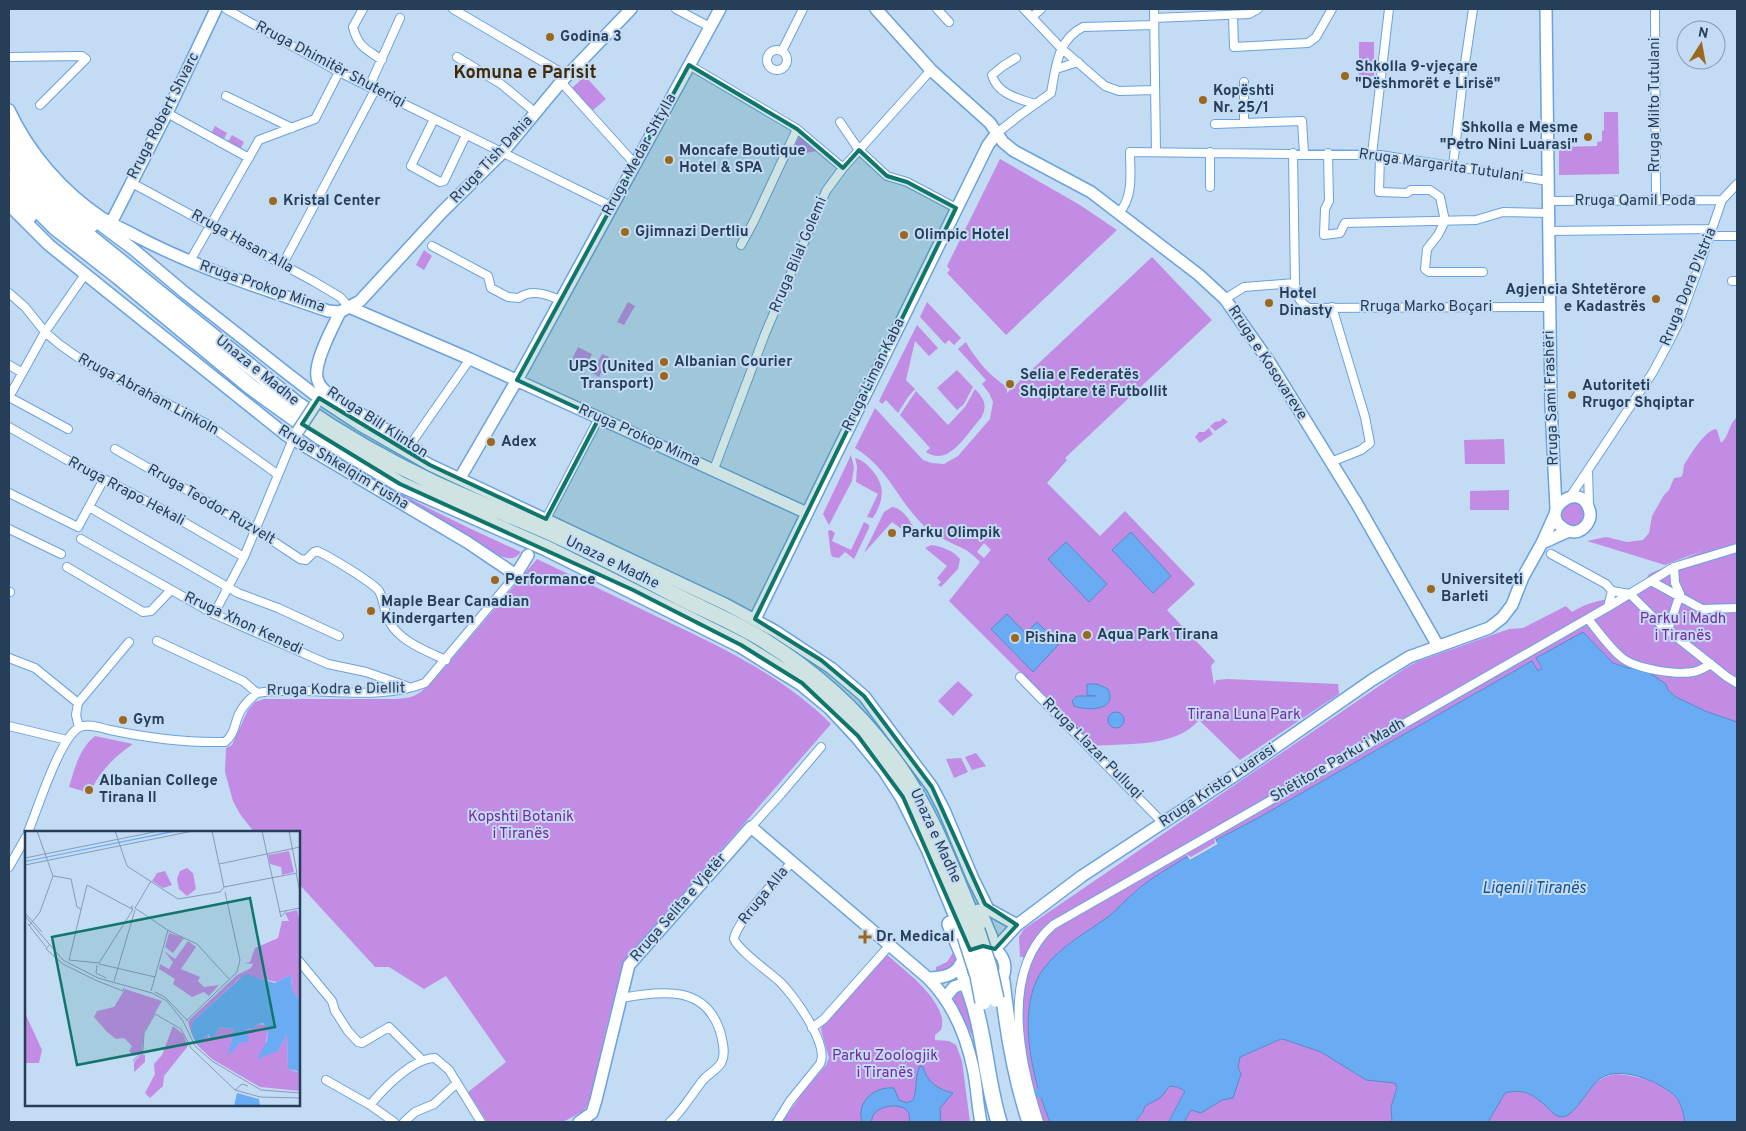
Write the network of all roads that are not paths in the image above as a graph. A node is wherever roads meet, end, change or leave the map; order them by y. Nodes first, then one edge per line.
1 (216, 9) edge
2 (226, 9) edge
3 (363, 9) edge
4 (453, 9) edge
5 (631, 9) edge
6 (676, 9) edge
7 (720, 9) edge
8 (803, 9) edge
9 (937, 9) edge
10 (1024, 9) edge
11 (1042, 9) edge
12 (1154, 9) edge
13 (1258, 9) edge
14 (1332, 9) edge
15 (1389, 9) edge
16 (1473, 9) edge
17 (1546, 9) edge
18 (1655, 9) edge
19 (881, 11) edge
20 (1233, 15) junction
21 (1032, 17) junction
22 (400, 18) dead end
23 (949, 22) dead end
24 (1154, 22) junction
25 (710, 27) junction
26 (1060, 48) junction
27 (782, 51) dead end
28 (9, 57) edge
29 (457, 57) dead end
30 (1016, 58) dead end
31 (382, 60) junction
32 (1078, 62) junction
33 (689, 65) junction
34 (1056, 69) junction
35 (931, 70) junction
36 (339, 72) junction
37 (564, 79) junction
38 (1244, 82) dead end
39 (372, 89) junction
40 (1154, 90) junction
41 (226, 96) dead end
42 (1035, 104) junction
43 (40, 105) dead end
44 (9, 110) edge
45 (167, 113) junction
46 (536, 113) junction
47 (434, 119) junction
48 (840, 122) dead end
49 (1244, 123) junction
50 (9, 124) edge
51 (1215, 124) dead end
52 (292, 128) junction
53 (797, 129) junction
54 (997, 134) junction
55 (466, 135) junction
56 (9, 136) edge
57 (859, 150) junction
58 (503, 152) junction
59 (1156, 152) junction
60 (1210, 152) junction
61 (1293, 153) junction
62 (1304, 153) junction
63 (1328, 153) junction
64 (9, 154) edge
65 (1376, 154) junction
66 (249, 158) junction
67 (635, 164) junction
68 (1453, 166) junction
69 (843, 168) junction
70 (9, 177) edge
71 (1548, 180) junction
72 (130, 182) junction
73 (1737, 184) edge
74 (1210, 187) dead end
75 (9, 194) edge
76 (1656, 200) junction
77 (1722, 200) junction
78 (9, 205) edge
79 (611, 206) junction
80 (1549, 207) junction
81 (79, 208) junction
82 (956, 208) junction
83 (1118, 213) junction
84 (108, 221) junction
85 (1445, 221) junction
86 (212, 224) junction
87 (1549, 231) junction
88 (1711, 233) junction
89 (1737, 236) edge
90 (119, 239) junction
91 (741, 244) dead end
92 (432, 246) dead end
93 (285, 260) dead end
94 (190, 261) junction
95 (1483, 272) dead end
96 (86, 273) junction
97 (1295, 283) junction
98 (9, 294) edge
99 (1225, 299) junction
100 (560, 300) junction
101 (1550, 307) junction
102 (1332, 308) junction
103 (344, 309) junction
104 (177, 325) junction
105 (45, 332) junction
106 (232, 350) junction
107 (470, 359) junction
108 (9, 365) edge
109 (21, 372) junction
110 (517, 380) junction
111 (9, 397) edge
112 (317, 401) junction
113 (599, 418) junction
114 (9, 427) edge
115 (68, 429) dead end
116 (295, 435) junction
117 (410, 445) junction
118 (115, 449) dead end
119 (1332, 462) junction
120 (714, 469) junction
121 (1588, 470) junction
122 (449, 473) junction
123 (277, 474) junction
124 (460, 478) junction
125 (104, 479) junction
126 (1555, 487) junction
127 (9, 494) edge
128 (1569, 497) junction
129 (89, 507) junction
130 (1589, 507) junction
131 (1556, 511) junction
132 (807, 513) junction
133 (544, 521) junction
134 (255, 529) junction
135 (9, 530) edge
136 (1569, 531) junction
137 (81, 539) dead end
138 (1542, 543) junction
139 (1737, 548) edge
140 (61, 554) dead end
141 (1552, 554) dead end
142 (528, 555) dead end
143 (244, 557) junction
144 (67, 567) dead end
145 (1674, 567) junction
146 (516, 575) junction
147 (1651, 581) junction
148 (228, 587) junction
149 (171, 590) junction
150 (1612, 591) junction
151 (1630, 594) junction
152 (1678, 597) junction
153 (1608, 607) junction
154 (1737, 608) edge
155 (214, 614) junction
156 (755, 619) junction
157 (1588, 619) junction
158 (1668, 630) junction
159 (339, 636) dead end
160 (157, 641) dead end
161 (129, 642) dead end
162 (1438, 646) junction
163 (9, 658) edge
164 (446, 660) junction
165 (1711, 664) junction
166 (1020, 677) dead end
167 (1737, 683) edge
168 (815, 686) junction
169 (413, 688) junction
170 (257, 692) junction
171 (78, 703) junction
172 (9, 726) edge
173 (79, 727) junction
174 (67, 740) junction
175 (821, 747) dead end
176 (1163, 823) junction
177 (751, 827) junction
178 (28, 831) edge
179 (25, 839) edge
180 (792, 862) junction
181 (9, 867) edge
182 (1017, 925) junction
183 (889, 946) junction
184 (995, 950) junction
185 (962, 961) junction
186 (300, 962) edge
187 (947, 976) junction
188 (928, 978) junction
189 (1002, 981) junction
190 (962, 984) junction
191 (941, 992) junction
192 (621, 998) junction
193 (990, 1000) junction
194 (812, 1028) junction
195 (422, 1060) junction
196 (326, 1080) dead end
197 (457, 1083) junction
198 (370, 1105) junction
199 (394, 1122) edge
200 (404, 1122) edge
201 (481, 1122) edge
202 (579, 1122) edge
203 (670, 1122) edge
204 (777, 1122) edge
205 (981, 1122) edge
206 (999, 1122) edge
207 (1008, 1122) edge
208 (1021, 1122) edge
209 (1030, 1122) edge
210 (1039, 1122) edge

1 - 45 street, Rruga Robert Shvarc
2 - 36 street, Rruga Dhimitër Shuteriqi
3 - 31 street
4 - 37 street
5 - 37 street, Rruga Tish Dahia
6 - 25 street
7 - 25 street, Rruga Medar Shtylla
8 - 27 street
9 - 23 street
10 - 21 street
11 - 21 street
12 - 24 street
13 - 20 street
14 - 20 street
15 - 65 street
16 - 68 street
17 - 71 street, Rruga Sami Frashëri
18 - 76 street, Rruga Milto Tutulani
19 - 35 street, Rruga e Kosovareve
20 - 24 street
21 - 26 street
22 - 31 street
24 - 26 street
24 - 40 street
25 - 33 street, Rruga Medar Shtylla
26 - 32 street
26 - 34 street
28 - 43 street
29 - 46 street
30 - 42 street
31 - 39 street
32 - 34 street
32 - 40 street
33 - 53 street
33 - 67 street, Rruga Medar Shtylla
34 - 42 street
35 - 54 street, Rruga e Kosovareve
35 - 57 street, Rruga Bilal Golemi
36 - 39 street, Rruga Dhimitër Shuteriqi
36 - 52 street
37 - 46 street, Rruga Tish Dahia
37 - 67 street
38 - 49 street
39 - 47 street, Rruga Dhimitër Shuteriqi
39 - 93 street
40 - 59 street
41 - 52 street
42 - 54 street
44 - 84 street
45 - 66 street
45 - 72 street, Rruga Robert Shvarc
46 - 58 street, Rruga Tish Dahia
47 - 55 street, Rruga Dhimitër Shuteriqi
47 - 55 street
48 - 57 street
49 - 51 street
49 - 62 street
50 - 81 street
52 - 66 street
53 - 69 street
53 - 91 street
54 - 82 street, Rruga Liman Kaba
54 - 83 street, Rruga e Kosovareve
55 - 58 street, Rruga Dhimitër Shuteriqi
56 - 106 highway
57 - 69 street, Rruga Bilal Golemi
57 - 82 street
58 - 79 street, Rruga Dhimitër Shuteriqi
58 - 103 street, Rruga Tish Dahia
59 - 60 street, Rruga Margarita Tutulani
59 - 83 street, Rruga Margarita Tutulani
60 - 61 street, Rruga Margarita Tutulani
60 - 74 street
61 - 62 street, Rruga Margarita Tutulani
61 - 97 street
62 - 63 street, Rruga Margarita Tutulani
63 - 65 street, Rruga Margarita Tutulani
63 - 85 street, Rruga Qamil Poda
64 - 106 highway, Unaza e Madhe
65 - 68 street, Rruga Margarita Tutulani
65 - 85 street
66 - 86 street
67 - 79 street, Rruga Medar Shtylla
68 - 71 street, Rruga Margarita Tutulani
69 - 120 street, Rruga Bilal Golemi
70 - 104 highway, Unaza e Madhe
71 - 80 street, Rruga Sami Frashëri
72 - 84 street, Rruga Robert Shvarc
72 - 86 street, Rruga Hasan Alla
73 - 77 street
75 - 104 highway
76 - 77 street, Rruga Qamil Poda
76 - 80 street, Rruga Qamil Poda
77 - 88 street, Rruga Dora D'Istria
78 - 96 street, Rruga Shkelqim Fusha
79 - 100 street, Rruga Medar Shtylla
80 - 85 street, Rruga Qamil Poda
80 - 87 street, Rruga Sami Frashëri
81 - 84 street
81 - 90 street
82 - 132 street, Rruga Liman Kaba
83 - 99 street, Rruga e Kosovareve
84 - 90 street
84 - 94 street, Rruga Prokop Mima
85 - 95 street
86 - 94 street
86 - 103 street, Rruga Hasan Alla
87 - 88 street
87 - 101 street, Rruga Sami Frashëri
88 - 89 street
88 - 121 street, Rruga Dora D'Istria
90 - 112 street
92 - 100 street
94 - 103 street, Rruga Prokop Mima
96 - 105 street
96 - 116 street, Rruga Shkelqim Fusha
97 - 99 street
97 - 102 street, Rruga Marko Boçari
98 - 105 street, Rruga Abraham Linkoln
99 - 119 street, Rruga e Kosovareve
100 - 110 street, Rruga Medar Shtylla
101 - 102 street, Rruga Marko Boçari
101 - 126 street, Rruga Sami Frashëri
102 - 119 street
103 - 107 street, Rruga Prokop Mima
103 - 117 street, Rruga Bill Klinton
104 - 168 highway, Unaza e Madhe
105 - 109 street
105 - 123 street, Rruga Abraham Linkoln
106 - 168 highway, Unaza e Madhe
107 - 110 street, Rruga Prokop Mima
107 - 117 street
108 - 109 street
109 - 111 street
110 - 113 street, Rruga Prokop Mima
110 - 124 street, Rruga Medar Shtylla
111 - 115 street
112 - 116 street, Rruga Bill Klinton, bridge
112 - 122 street
113 - 120 street, Rruga Prokop Mima
113 - 133 street
114 - 125 street, Rruga Rrapo Hekali
116 - 123 street, Rruga Bill Klinton
116 - 146 street, Rruga Shkelqim Fusha
117 - 122 street, Rruga Bill Klinton
118 - 134 street, Rruga Teodor Ruzvelt
119 - 162 street, Rruga e Kosovareve
120 - 132 street, Rruga Prokop Mima
121 - 128 street, Rruga Dora D'Istria
121 - 130 street
122 - 124 street
123 - 134 street, Rruga Bill Klinton
124 - 133 street
125 - 129 street
125 - 143 street, Rruga Rrapo Hekali
126 - 128 street
126 - 131 street, Rruga Sami Frashëri
127 - 129 street
128 - 130 street
128 - 131 street
129 - 148 street
130 - 136 street
131 - 136 street
131 - 138 street, Rruga Kristo Luarasi
132 - 156 street, Rruga Liman Kaba
133 - 156 street
134 - 143 street, Rruga Bill Klinton
134 - 164 street, Rruga Teodor Ruzvelt
135 - 140 street
136 - 138 street
137 - 149 street, Rruga Xhon Kenedi
138 - 162 street, Rruga Kristo Luarasi
139 - 145 street, Shëtitore Parku i Madh
141 - 150 street
142 - 146 street, Rruga Kodra e Diellit
143 - 148 street, Rruga Bill Klinton
144 - 149 street
145 - 147 street, Shëtitore Parku i Madh
145 - 152 street
146 - 164 street, Rruga Kodra e Diellit
147 - 151 street, Shëtitore Parku i Madh
147 - 152 street
148 - 155 street, Rruga Bill Klinton
148 - 159 street
149 - 155 street, Rruga Xhon Kenedi
150 - 151 street
150 - 153 street
151 - 153 street, Shëtitore Parku i Madh
151 - 158 street
152 - 154 street
152 - 158 street
153 - 157 street, Shëtitore Parku i Madh
155 - 169 street, Rruga Xhon Kenedi
156 - 182 street
157 - 165 street
157 - 210 street, Shëtitore Parku i Madh
158 - 165 street
160 - 170 street
161 - 171 street
162 - 176 street, Rruga Kristo Luarasi
163 - 171 street
164 - 169 street, Rruga Kodra e Diellit
165 - 167 street
166 - 176 street, Rruga Llazar Pulluqi
168 - 184 highway
168 - 185 highway
168 - 193 highway, Unaza e Madhe, bridge
169 - 170 street, Rruga Kodra e Diellit
170 - 173 street, Rruga Kodra e Diellit
171 - 173 street
172 - 174 street
173 - 174 street
174 - 178 street
175 - 177 street, Rruga Selita e Vjetër
176 - 182 street, Rruga Kristo Luarasi
177 - 180 street
177 - 192 street, Rruga Selita e Vjetër
179 - 181 street
180 - 183 street
180 - 194 street, Rruga Alla
182 - 184 street, Rruga Kristo Luarasi
183 - 188 street
183 - 194 street
184 - 185 street
184 - 189 street
185 - 187 street
185 - 190 street
186 - 195 street
187 - 188 street
187 - 191 street
188 - 191 street
189 - 190 street
189 - 209 highway
190 - 191 street
190 - 206 highway
191 - 205 street
192 - 202 street, Rruga Selita e Vjetër
192 - 203 street
193 - 207 highway, Unaza e Madhe
193 - 208 highway, Unaza e Madhe
194 - 204 street, Rruga Alla
195 - 197 street
195 - 198 street
196 - 198 street
197 - 200 street
197 - 201 street
198 - 199 street

